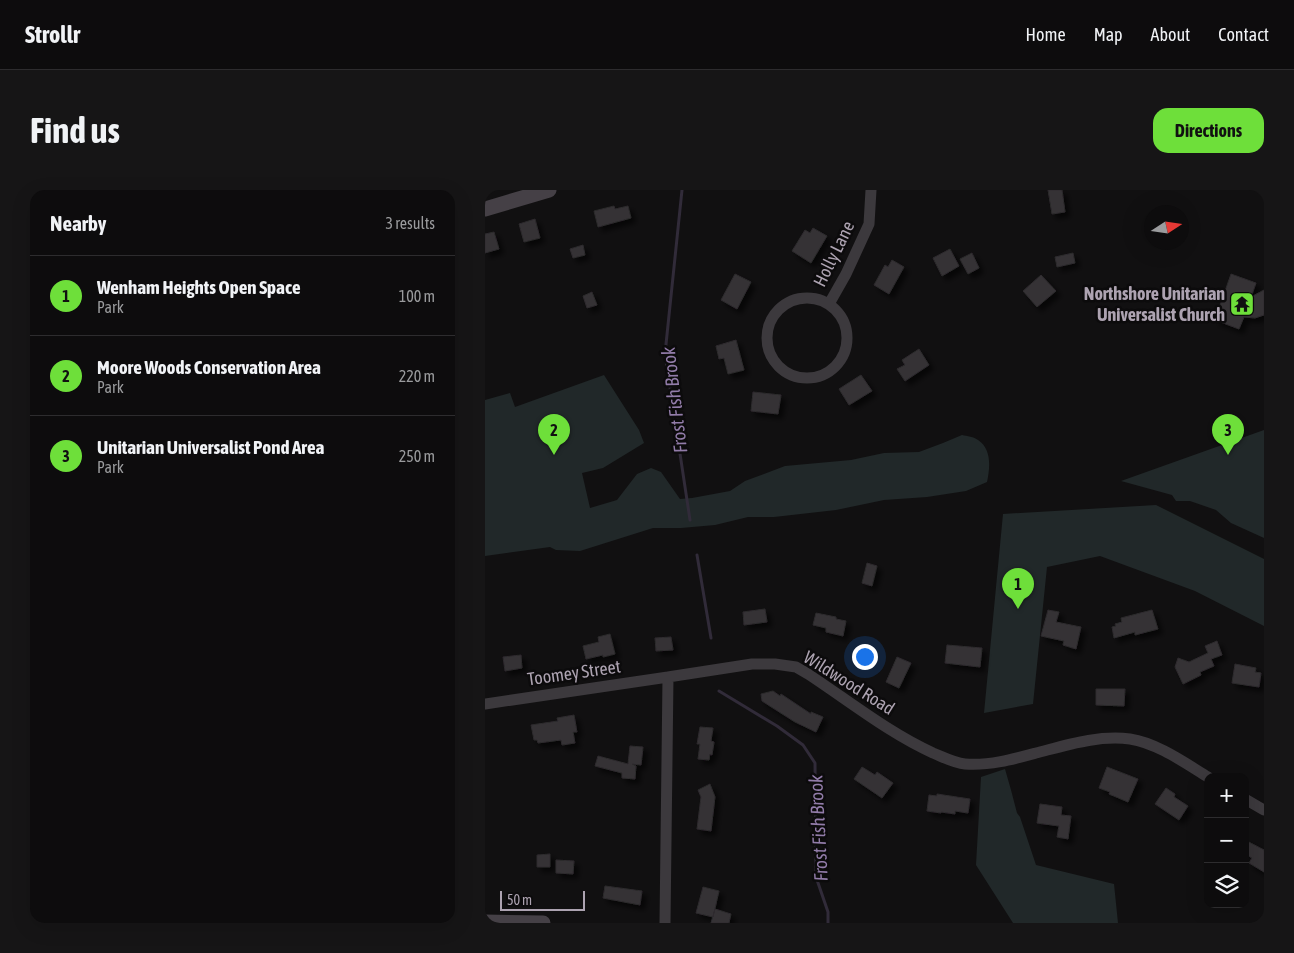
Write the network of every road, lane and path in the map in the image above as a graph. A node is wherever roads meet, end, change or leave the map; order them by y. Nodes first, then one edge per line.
1 (549, 190) edge
2 (871, 190) edge
3 (485, 209) edge
4 (829, 304) junction
5 (668, 677) junction
6 (485, 704) edge
7 (1204, 775) edge
8 (1249, 801) edge
9 (1264, 810) edge
10 (485, 922) edge
11 (543, 923) edge
12 (665, 923) edge

1 - 3 main road
2 - 4 street, Holly Lane
4 - 4 street, Holly Lane
5 - 6 street, Toomey Street
5 - 7 street, Wildwood Road
5 - 12 street
8 - 9 street
10 - 11 main road

